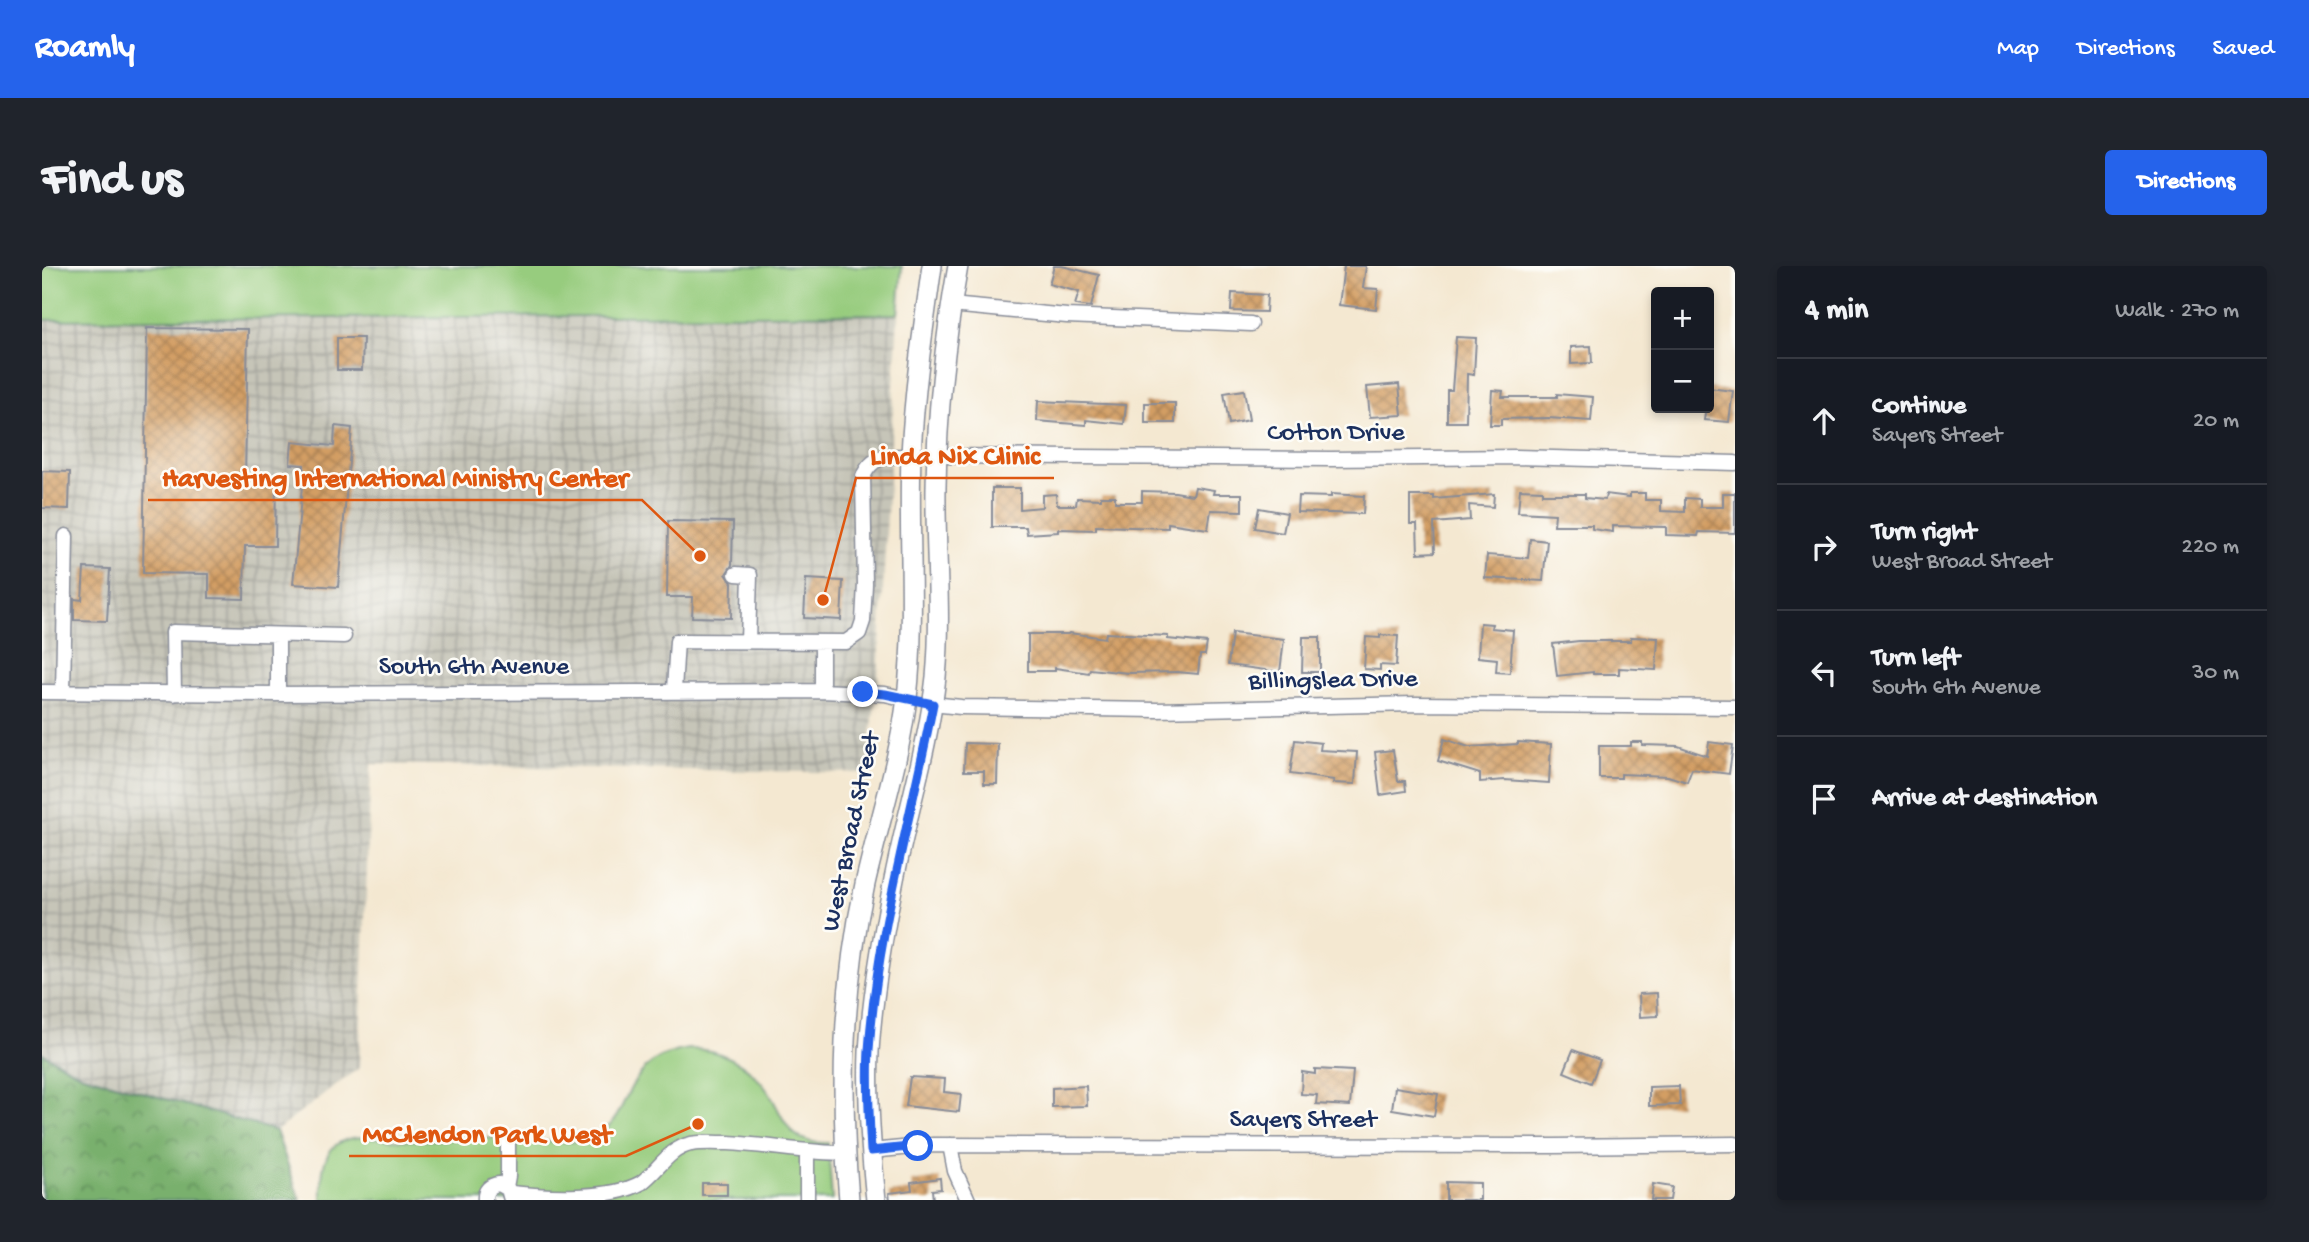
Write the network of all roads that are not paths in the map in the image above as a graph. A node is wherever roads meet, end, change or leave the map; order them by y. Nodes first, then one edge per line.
1 (932, 266) edge
2 (958, 266) edge
3 (951, 305) junction
4 (1251, 324) dead end
5 (911, 456) junction
6 (937, 456) junction
7 (1735, 463) edge
8 (66, 536) dead end
9 (736, 574) dead end
10 (278, 635) junction
11 (344, 636) dead end
12 (748, 641) junction
13 (822, 642) junction
14 (674, 690) junction
15 (822, 691) junction
16 (42, 692) edge
17 (63, 692) junction
18 (174, 694) junction
19 (278, 694) junction
20 (907, 699) junction
21 (933, 704) junction
22 (1735, 707) edge
23 (508, 1142) dead end
24 (1735, 1144) edge
25 (950, 1145) junction
26 (807, 1151) junction
27 (871, 1151) junction
28 (845, 1153) junction
29 (509, 1194) edge
30 (485, 1200) edge
31 (807, 1200) edge
32 (849, 1200) edge
33 (876, 1200) edge
34 (968, 1200) edge

1 - 5 main road, West Broad Street
2 - 3 main road, West Broad Street
3 - 4 street
3 - 6 main road, West Broad Street
5 - 6 main road
5 - 13 street
5 - 20 main road, West Broad Street
6 - 7 street, Cotton Drive
6 - 21 main road, West Broad Street
8 - 17 street
9 - 12 street
10 - 11 street
10 - 18 street
10 - 19 street
12 - 13 street
12 - 14 street
13 - 15 street
14 - 15 street, South 6th Avenue
14 - 19 street, South 6th Avenue
15 - 20 street, South 6th Avenue
16 - 17 street, South 6th Avenue
17 - 18 street, South 6th Avenue
18 - 19 street, South 6th Avenue
20 - 21 main road
20 - 28 main road, West Broad Street
21 - 22 street, Billingslea Drive
21 - 27 main road, West Broad Street
23 - 29 street
24 - 25 street, Sayers Street
25 - 27 street, Sayers Street
25 - 34 street
26 - 28 street
26 - 29 street
26 - 31 street
27 - 28 main road
27 - 33 main road, West Broad Street
28 - 32 main road, West Broad Street
29 - 30 street

